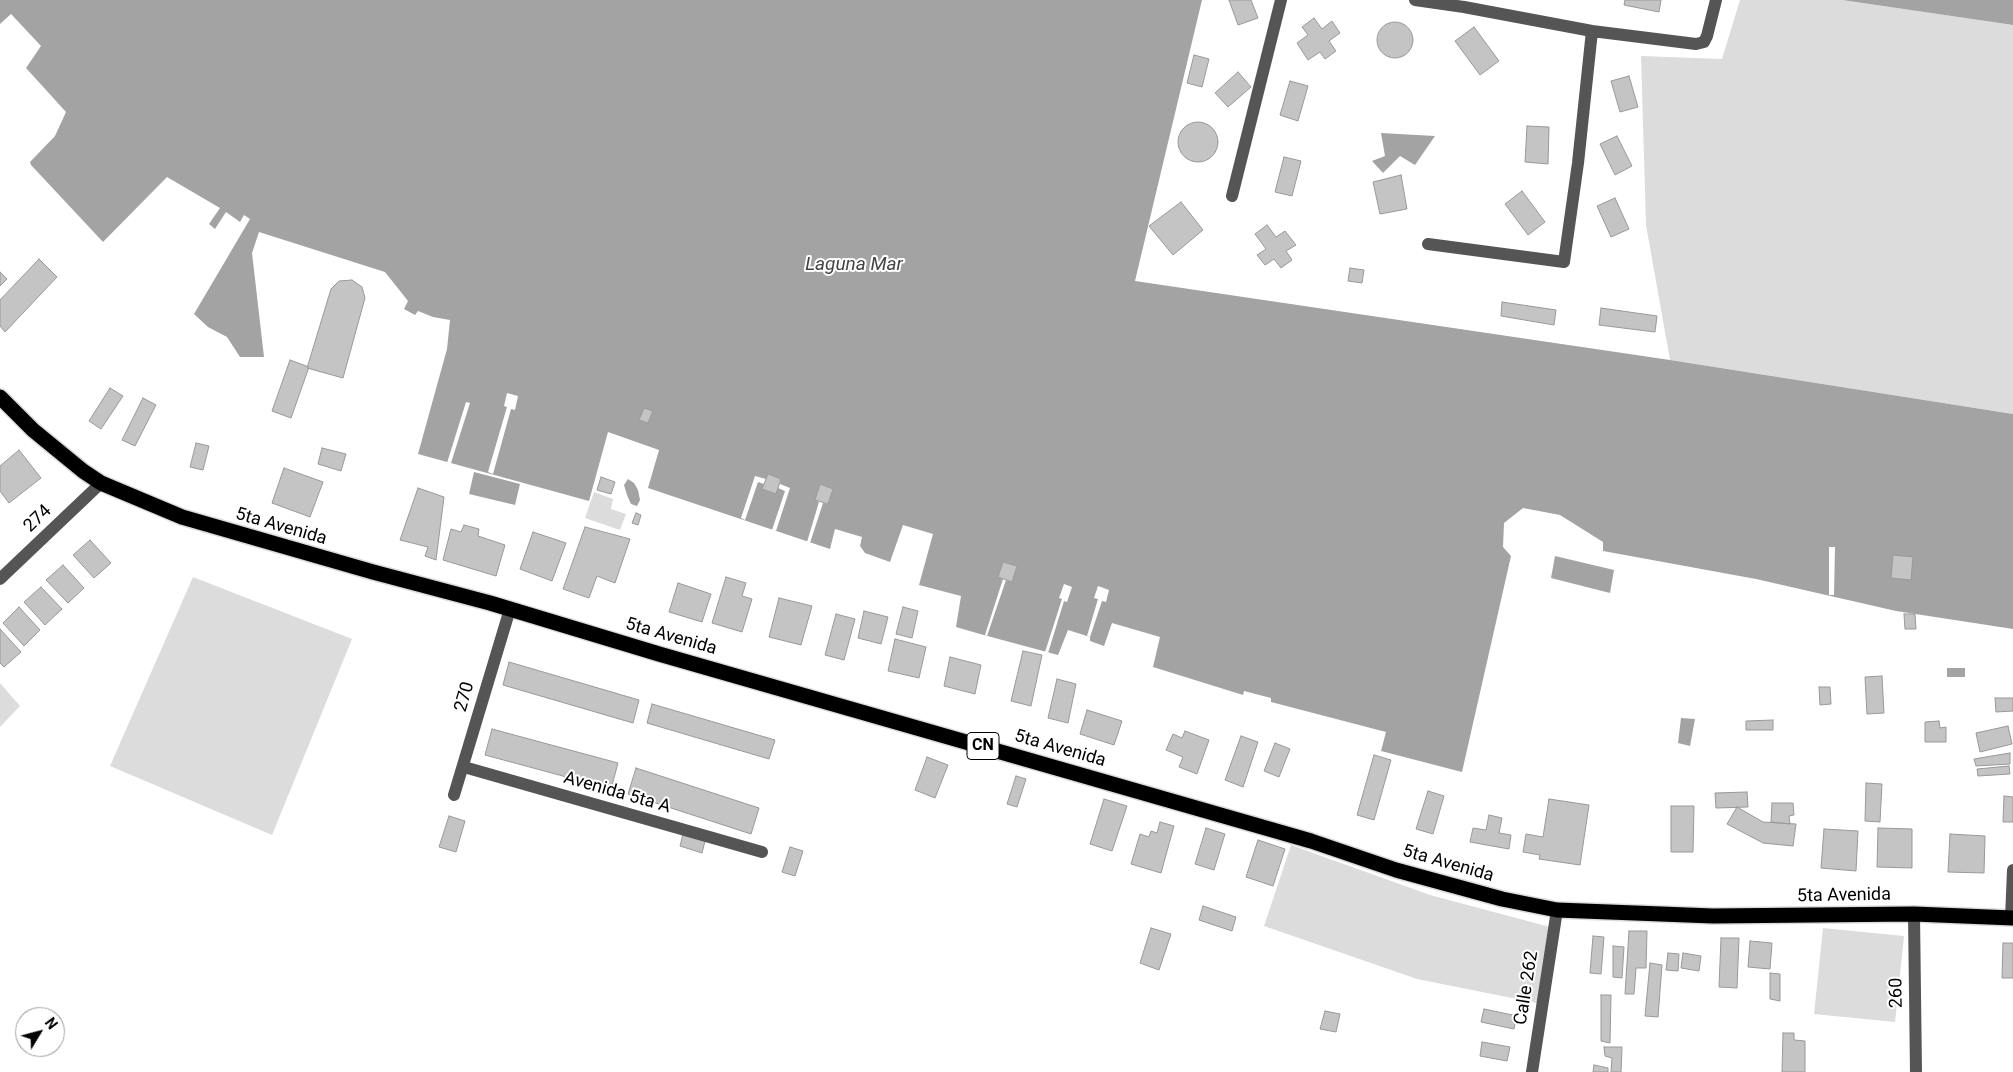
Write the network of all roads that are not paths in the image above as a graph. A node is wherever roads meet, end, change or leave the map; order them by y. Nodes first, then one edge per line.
1 (1281, 0) edge
2 (1414, 0) edge
3 (1716, 0) edge
4 (1592, 31) junction
5 (1232, 196) dead end
6 (1428, 244) dead end
7 (0, 397) edge
8 (101, 483) junction
9 (0, 580) edge
10 (510, 609) junction
11 (464, 766) junction
12 (454, 795) dead end
13 (762, 852) dead end
14 (2013, 870) edge
15 (1558, 910) junction
16 (1914, 914) junction
17 (2012, 918) edge
18 (1532, 1072) edge
19 (1916, 1072) edge

1 - 5 street
2 - 4 street
3 - 4 street
4 - 6 street
7 - 8 highway, 5ta Avenida / CN
8 - 9 street, 274
8 - 10 highway, 5ta Avenida / CN
10 - 11 street, 270
10 - 15 highway, 5ta Avenida / CN
11 - 12 street, 270
11 - 13 street, Avenida 5ta A
14 - 17 street
15 - 16 highway, 5ta Avenida / CN
15 - 18 street, Calle 262
16 - 17 highway, 5ta Avenida / CN
16 - 19 street, 260

